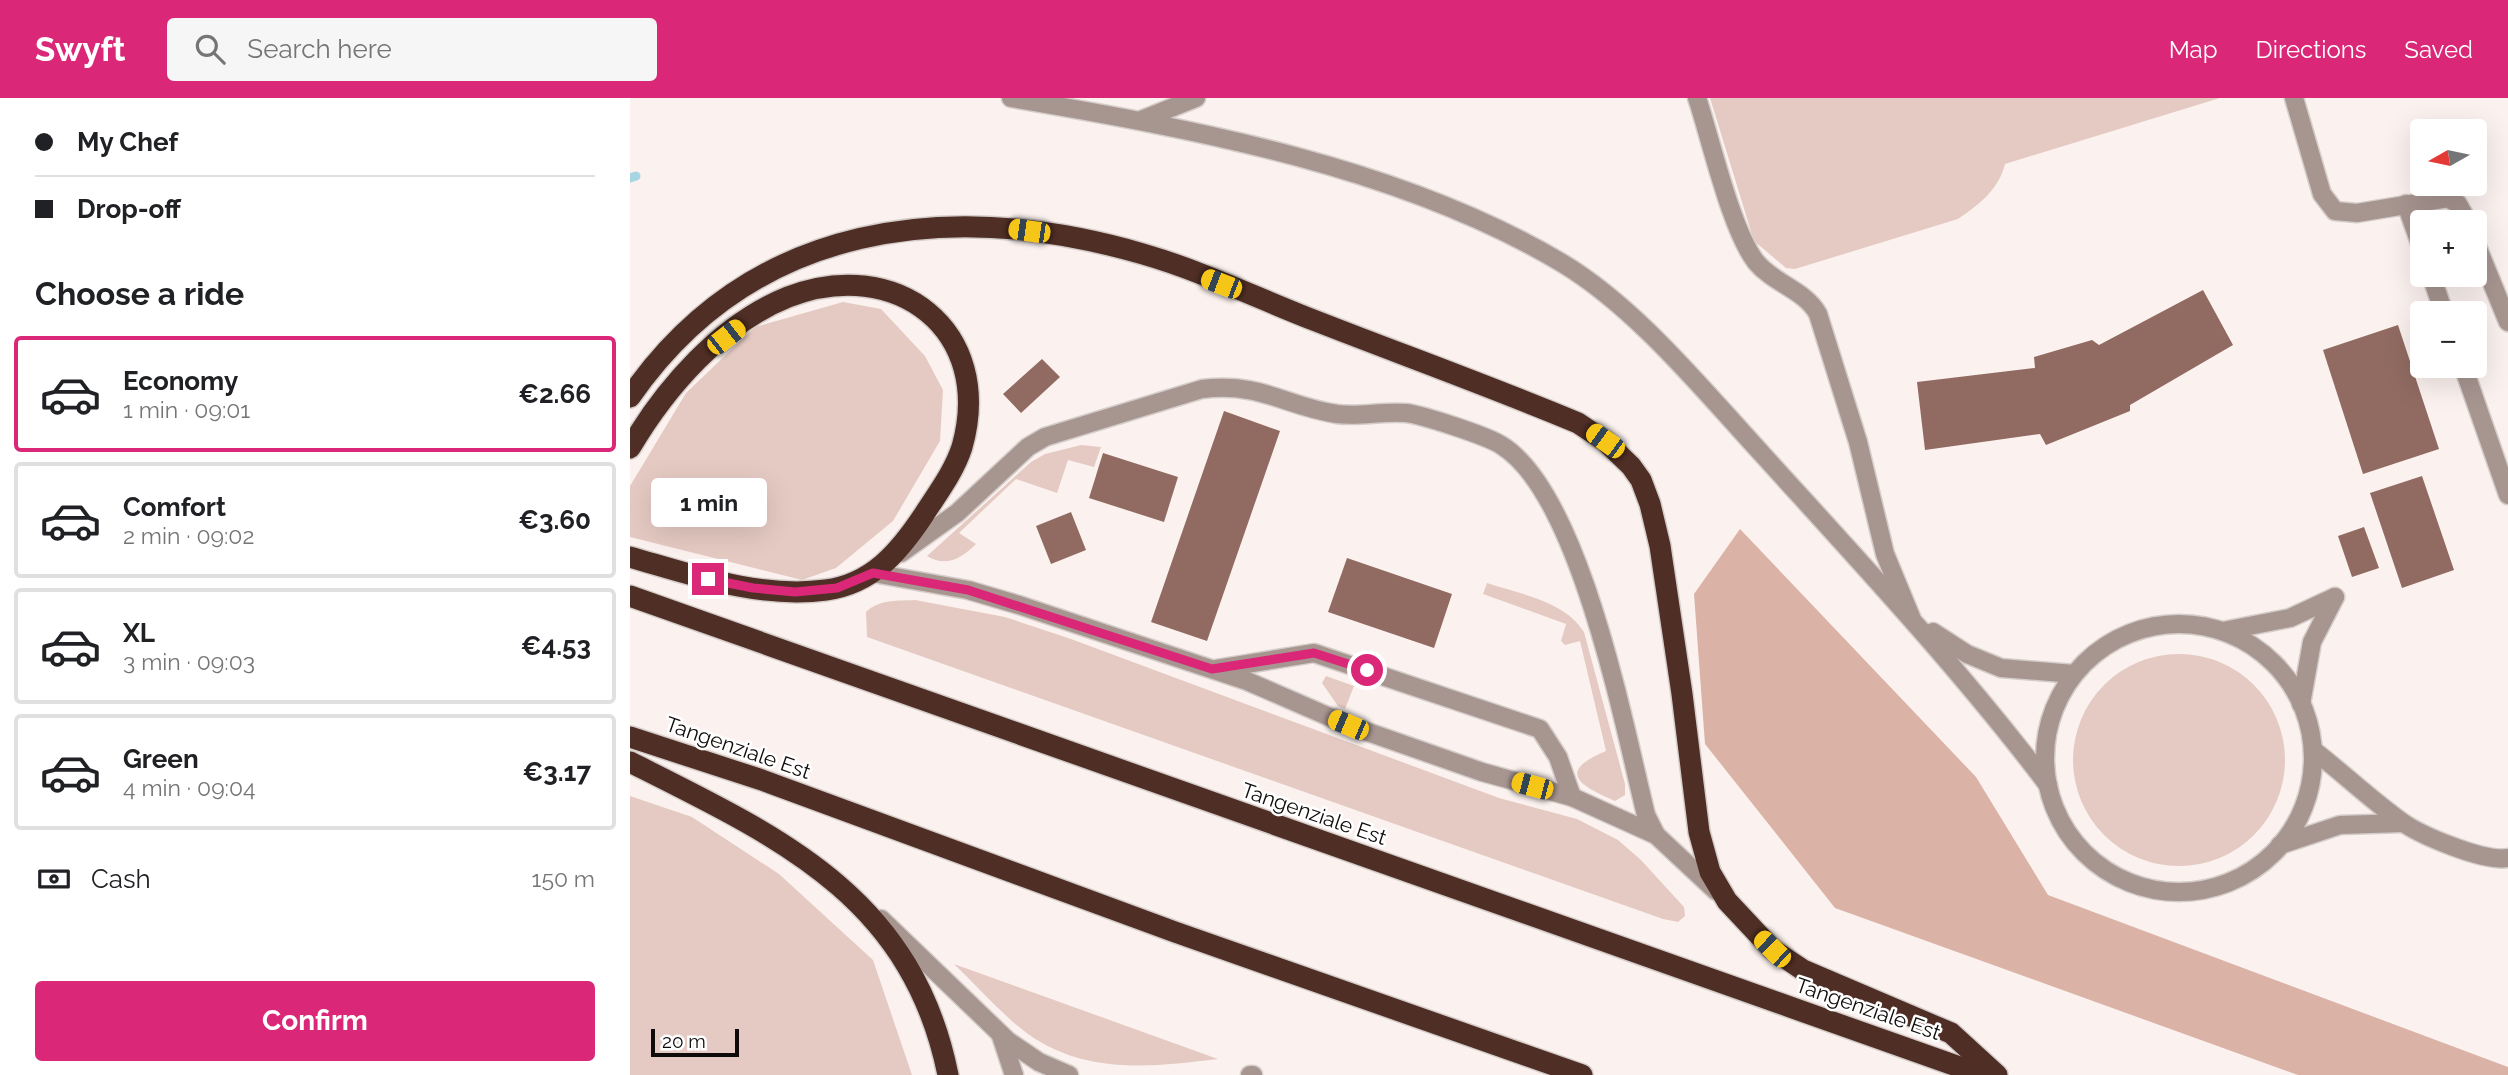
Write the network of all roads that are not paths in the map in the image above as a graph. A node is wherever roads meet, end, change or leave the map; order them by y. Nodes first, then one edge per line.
1 (1011, 98) edge
2 (1196, 98) edge
3 (1698, 98) edge
4 (2294, 98) edge
5 (1141, 120) junction
6 (2406, 204) junction
7 (2461, 210) edge
8 (2410, 215) edge
9 (2487, 271) edge
10 (2508, 322) edge
11 (2467, 378) edge
12 (630, 397) edge
13 (630, 448) edge
14 (2508, 495) edge
15 (630, 557) edge
16 (873, 573) junction
17 (630, 596) edge
18 (1911, 617) junction
19 (2223, 631) junction
20 (1212, 669) junction
21 (2074, 674) junction
22 (2301, 704) junction
23 (630, 737) edge
24 (2313, 750) junction
25 (630, 762) edge
26 (2048, 785) junction
27 (1572, 797) junction
28 (2403, 823) junction
29 (1656, 835) junction
30 (2280, 845) junction
31 (2508, 858) edge
32 (853, 897) junction
33 (1727, 901) junction
34 (1000, 1033) junction
35 (948, 1075) edge
36 (1014, 1075) edge
37 (1069, 1075) edge
38 (1582, 1075) edge
39 (1982, 1075) edge
40 (1997, 1075) edge

1 - 5 street
2 - 5 street
3 - 18 street
4 - 6 street
5 - 18 street
6 - 7 street
6 - 8 street
9 - 10 street
11 - 14 street
12 - 33 highway
13 - 16 highway
15 - 16 highway
16 - 20 street
16 - 29 street
17 - 39 highway, Tangenziale Est
18 - 21 street
18 - 26 street
19 - 21 street
19 - 22 street
19 - 22 street
20 - 27 street
20 - 27 street
21 - 26 street
22 - 24 street
23 - 38 highway, Tangenziale Est
24 - 28 street
24 - 30 street
25 - 32 highway
26 - 30 street
27 - 29 street
28 - 30 street
28 - 31 street
29 - 33 street
32 - 34 street
32 - 35 highway
33 - 40 highway
34 - 36 street
34 - 37 street

